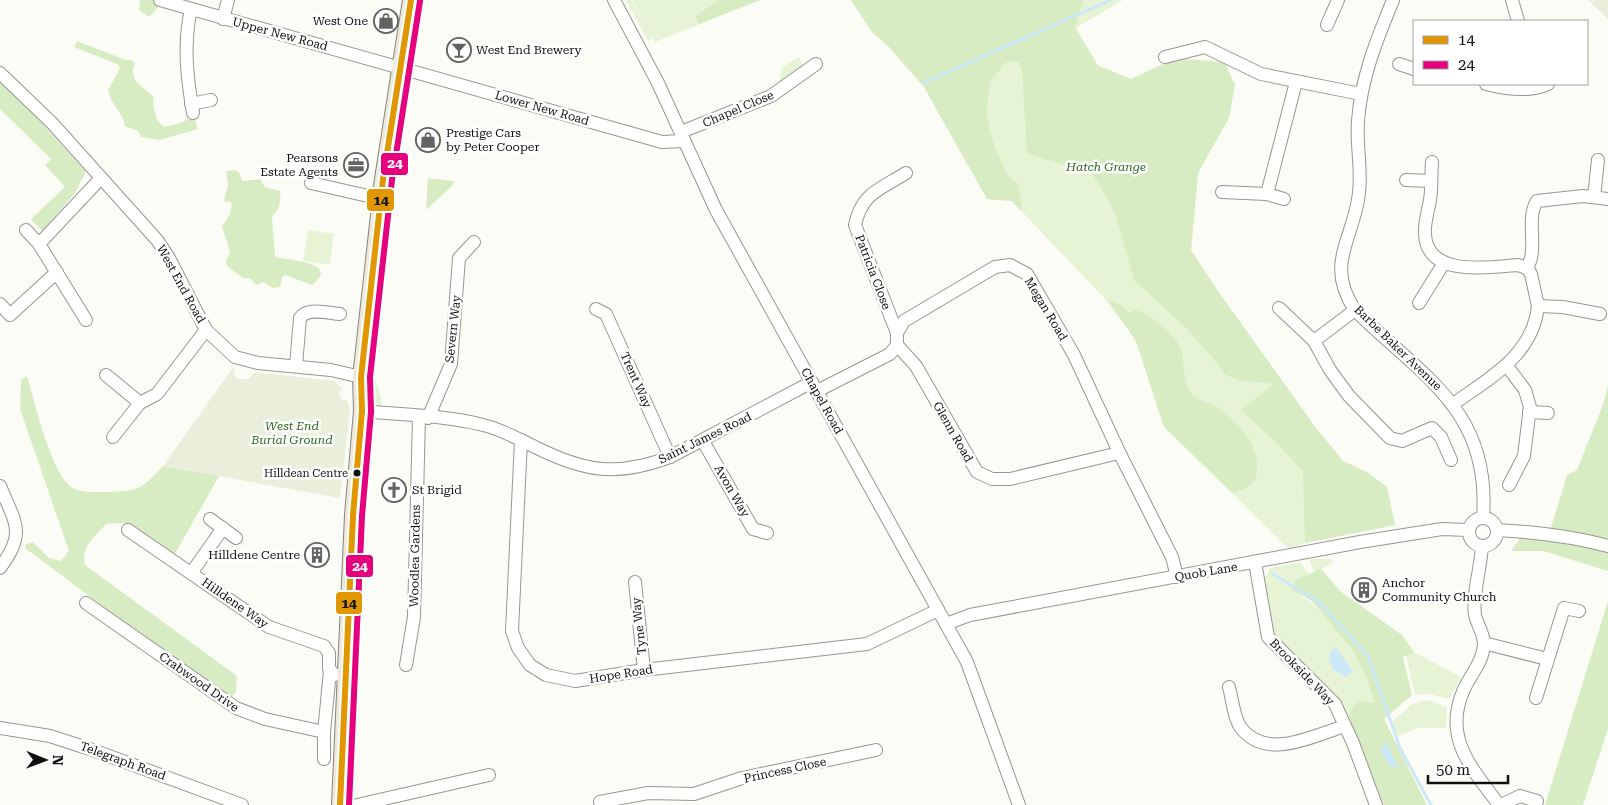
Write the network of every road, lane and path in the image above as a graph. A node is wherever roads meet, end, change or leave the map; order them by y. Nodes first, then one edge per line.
1 (160, 0) edge
2 (228, 0) edge
3 (411, 0) edge
4 (614, 0) edge
5 (1338, 0) edge
6 (1512, 0) edge
7 (1390, 1) edge
8 (191, 9) junction
9 (223, 19) junction
10 (1518, 20) edge
11 (1327, 25) dead end
12 (1164, 56) dead end
13 (816, 64) dead end
14 (1399, 64) dead end
15 (401, 67) junction
16 (1413, 69) edge
17 (0, 73) edge
18 (1296, 82) junction
19 (1494, 85) edge
20 (1545, 85) edge
21 (1361, 94) junction
22 (210, 100) dead end
23 (682, 136) junction
24 (1598, 160) dead end
25 (1432, 162) dead end
26 (906, 174) dead end
27 (101, 178) junction
28 (1406, 180) dead end
29 (1431, 181) junction
30 (311, 183) dead end
31 (1222, 192) dead end
32 (1267, 194) junction
33 (1594, 197) junction
34 (380, 199) junction
35 (1284, 199) dead end
36 (1608, 199) edge
37 (26, 230) dead end
38 (474, 242) dead end
39 (39, 244) junction
40 (1444, 263) junction
41 (1527, 268) junction
42 (57, 272) junction
43 (1419, 303) dead end
44 (0, 304) edge
45 (1538, 306) junction
46 (1280, 308) dead end
47 (596, 309) dead end
48 (1355, 310) junction
49 (340, 314) dead end
50 (1600, 314) dead end
51 (86, 320) dead end
52 (206, 330) junction
53 (897, 339) junction
54 (1314, 341) junction
55 (296, 366) junction
56 (1507, 366) junction
57 (106, 374) dead end
58 (361, 377) junction
59 (815, 387) junction
60 (140, 403) junction
61 (1453, 404) junction
62 (362, 411) junction
63 (1530, 412) junction
64 (1548, 413) dead end
65 (423, 417) junction
66 (113, 437) dead end
67 (520, 440) junction
68 (703, 441) junction
69 (1119, 453) junction
70 (670, 457) junction
71 (1451, 460) dead end
72 (1509, 485) dead end
73 (0, 486) edge
74 (1482, 517) junction
75 (210, 519) dead end
76 (223, 528) junction
77 (128, 530) dead end
78 (1468, 530) junction
79 (1497, 530) junction
80 (768, 533) dead end
81 (236, 538) dead end
82 (1482, 546) junction
83 (1608, 546) edge
84 (1255, 562) junction
85 (0, 568) edge
86 (192, 572) junction
87 (1177, 577) junction
88 (635, 582) dead end
89 (86, 603) dead end
90 (938, 610) junction
91 (1578, 611) dead end
92 (946, 624) junction
93 (1484, 643) junction
94 (1547, 659) junction
95 (406, 665) dead end
96 (644, 670) junction
97 (338, 673) junction
98 (1229, 687) dead end
99 (1536, 698) dead end
100 (1345, 726) junction
101 (0, 728) edge
102 (324, 732) junction
103 (876, 750) dead end
104 (324, 759) dead end
105 (489, 775) dead end
106 (694, 799) edge
107 (1537, 801) dead end
108 (600, 802) dead end
109 (242, 805) edge
110 (340, 805) edge
111 (358, 805) edge
112 (1019, 805) edge
113 (1376, 805) edge
114 (1500, 805) edge

1 - 8 street, Upper New Road
2 - 9 street
3 - 15 main road
4 - 23 street, Chapel Road
5 - 11 street
6 - 10 street
7 - 21 street, Barbe Baker Avenue
8 - 9 street, Upper New Road
8 - 22 street
9 - 15 street, Upper New Road
12 - 18 street
13 - 23 street, Chapel Close
14 - 16 street
15 - 23 street, Lower New Road
15 - 34 main road
17 - 27 street, West End Road
18 - 21 street
18 - 32 street
19 - 20 street
21 - 48 street, Barbe Baker Avenue
23 - 59 street, Chapel Road
24 - 33 street
25 - 29 street
26 - 53 street, Patricia Close
27 - 39 street
27 - 52 street, West End Road
28 - 29 street
29 - 40 street
30 - 34 street
31 - 32 street
32 - 35 street
33 - 36 street
33 - 41 street
34 - 58 main road
37 - 39 street
38 - 65 street, Severn Way
39 - 42 street
40 - 41 street
40 - 43 street
41 - 45 street
42 - 44 street
42 - 51 street
45 - 50 street
45 - 56 street
46 - 54 street
47 - 70 street, Trent Way
48 - 54 street
48 - 61 street, Barbe Baker Avenue
49 - 55 street
52 - 55 street, West End Road
52 - 60 street
53 - 59 street, Megan Road
53 - 69 street, Glenn Road
53 - 69 street, Megan Road
54 - 71 street
55 - 58 street, West End Road
56 - 61 street
56 - 63 street
57 - 60 street
58 - 62 main road
59 - 68 street, Saint James Road
59 - 90 street, Chapel Road
60 - 66 street
61 - 74 street, Barbe Baker Avenue
62 - 65 street, Saint James Road
62 - 97 main road
63 - 64 street
63 - 72 street
65 - 67 street, Saint James Road
65 - 95 street, Woodlea Gardens
67 - 70 street, Saint James Road
67 - 96 street, Hope Road
68 - 70 street, Saint James Road
68 - 80 street, Avon Way
69 - 87 street, Megan Road
73 - 85 street
74 - 78 street
74 - 79 street
75 - 76 street
76 - 81 street
76 - 86 street, Hilldene Way
77 - 86 street, Hilldene Way
78 - 82 street
78 - 84 street, Quob Lane
79 - 82 street
79 - 83 street
82 - 93 street
84 - 87 street, Quob Lane
84 - 100 street, Brookside Way
86 - 97 street, Hilldene Way
87 - 92 street, Quob Lane
88 - 96 street, Tyne Way
89 - 102 street, Crabwood Drive
90 - 92 street, Chapel Road
90 - 96 street, Hope Road
91 - 94 street
92 - 112 street, Chapel Road
93 - 94 street
93 - 114 street
94 - 99 street
97 - 102 street
97 - 110 main road
98 - 100 street
100 - 113 street, Brookside Way
101 - 109 street, Telegraph Road
102 - 104 street
103 - 106 street, Princess Close
105 - 111 street
106 - 108 street, Princess Close
107 - 114 street

